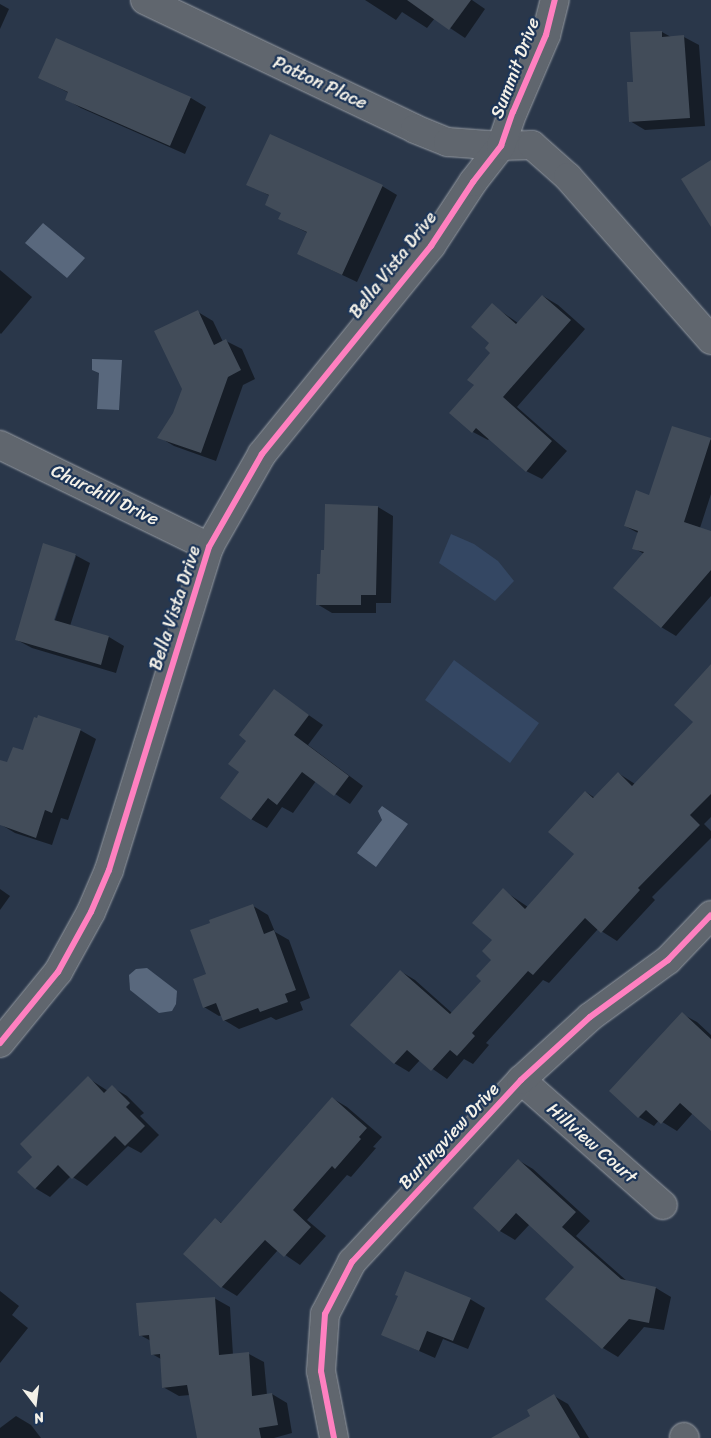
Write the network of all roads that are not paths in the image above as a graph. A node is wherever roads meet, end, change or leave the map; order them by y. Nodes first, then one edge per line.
1 (145, 0) edge
2 (555, 0) edge
3 (502, 146) junction
4 (711, 340) edge
5 (0, 444) edge
6 (209, 547) junction
7 (711, 915) edge
8 (0, 1043) edge
9 (521, 1080) junction
10 (663, 1205) dead end
11 (334, 1438) edge

1 - 3 street, Patton Place
2 - 3 street, Summit Drive
3 - 4 street, Summit Drive
3 - 6 street, Bella Vista Drive
5 - 6 street, Churchill Drive
6 - 8 street, Bella Vista Drive
7 - 9 street, Burlingview Drive
9 - 10 street, Hillview Court
9 - 11 street, Burlingview Drive

